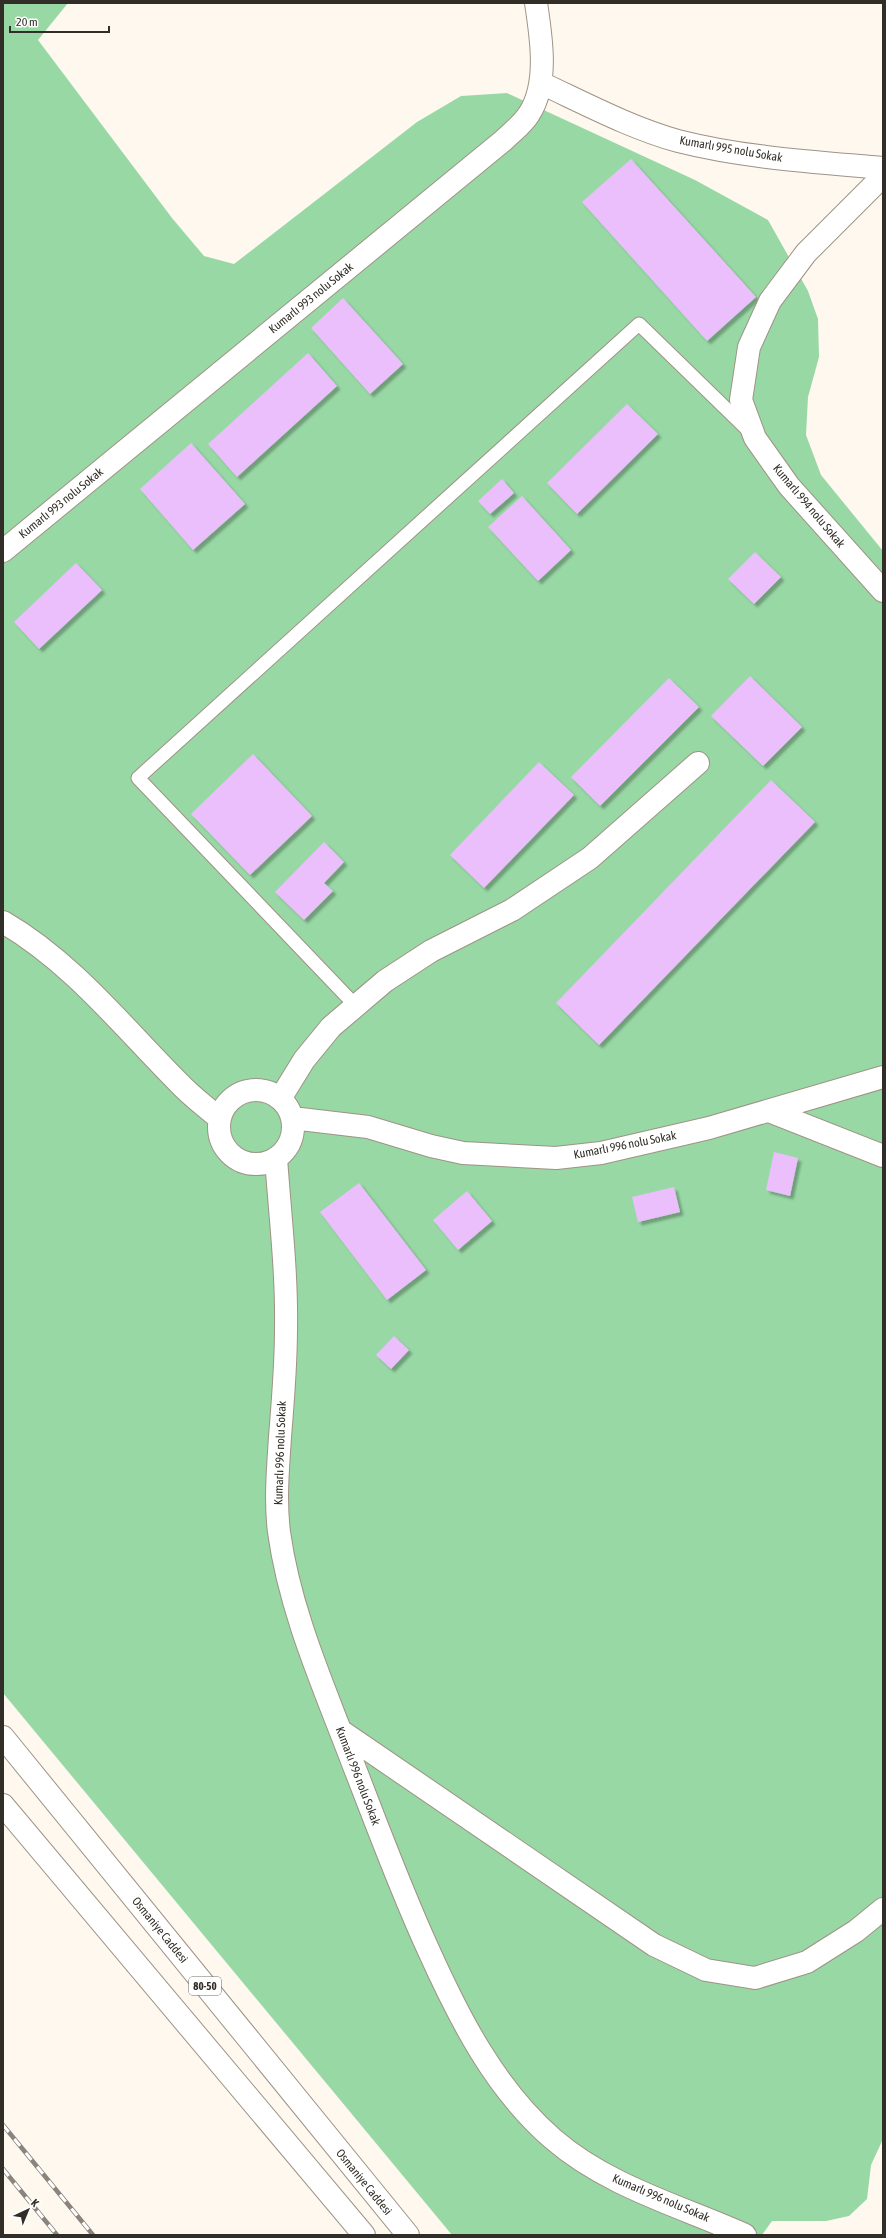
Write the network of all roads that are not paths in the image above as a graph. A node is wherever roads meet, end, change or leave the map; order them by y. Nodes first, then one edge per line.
1 (536, 3) edge
2 (541, 83) junction
3 (883, 168) edge
4 (883, 176) edge
5 (755, 438) junction
6 (3, 551) edge
7 (883, 590) edge
8 (698, 763) dead end
9 (3, 922) edge
10 (356, 1005) junction
11 (883, 1077) edge
12 (280, 1099) junction
13 (769, 1110) junction
14 (292, 1118) junction
15 (220, 1120) junction
16 (883, 1156) edge
17 (276, 1158) junction
18 (341, 1731) junction
19 (3, 1738) edge
20 (3, 1805) edge
21 (883, 1909) edge
22 (364, 2235) edge
23 (408, 2235) edge
24 (745, 2235) edge

1 - 2 main road, Kumarlı 993 nolu Sokak
2 - 3 main road, Kumarlı 995 nolu Sokak
2 - 6 main road, Kumarlı 993 nolu Sokak
4 - 5 main road, Kumarlı 994 nolu Sokak
5 - 7 main road, Kumarlı 994 nolu Sokak
5 - 10 lane
8 - 10 main road
9 - 15 main road
10 - 12 main road
11 - 13 main road, Kumarlı 996 nolu Sokak
12 - 14 main road
12 - 15 main road
13 - 14 main road, Kumarlı 996 nolu Sokak
13 - 16 main road
14 - 17 main road
15 - 17 main road
17 - 18 main road, Kumarlı 996 nolu Sokak
18 - 21 main road
18 - 24 main road, Kumarlı 996 nolu Sokak
19 - 23 main road, Osmaniye Caddesi / 80-50
20 - 22 main road

